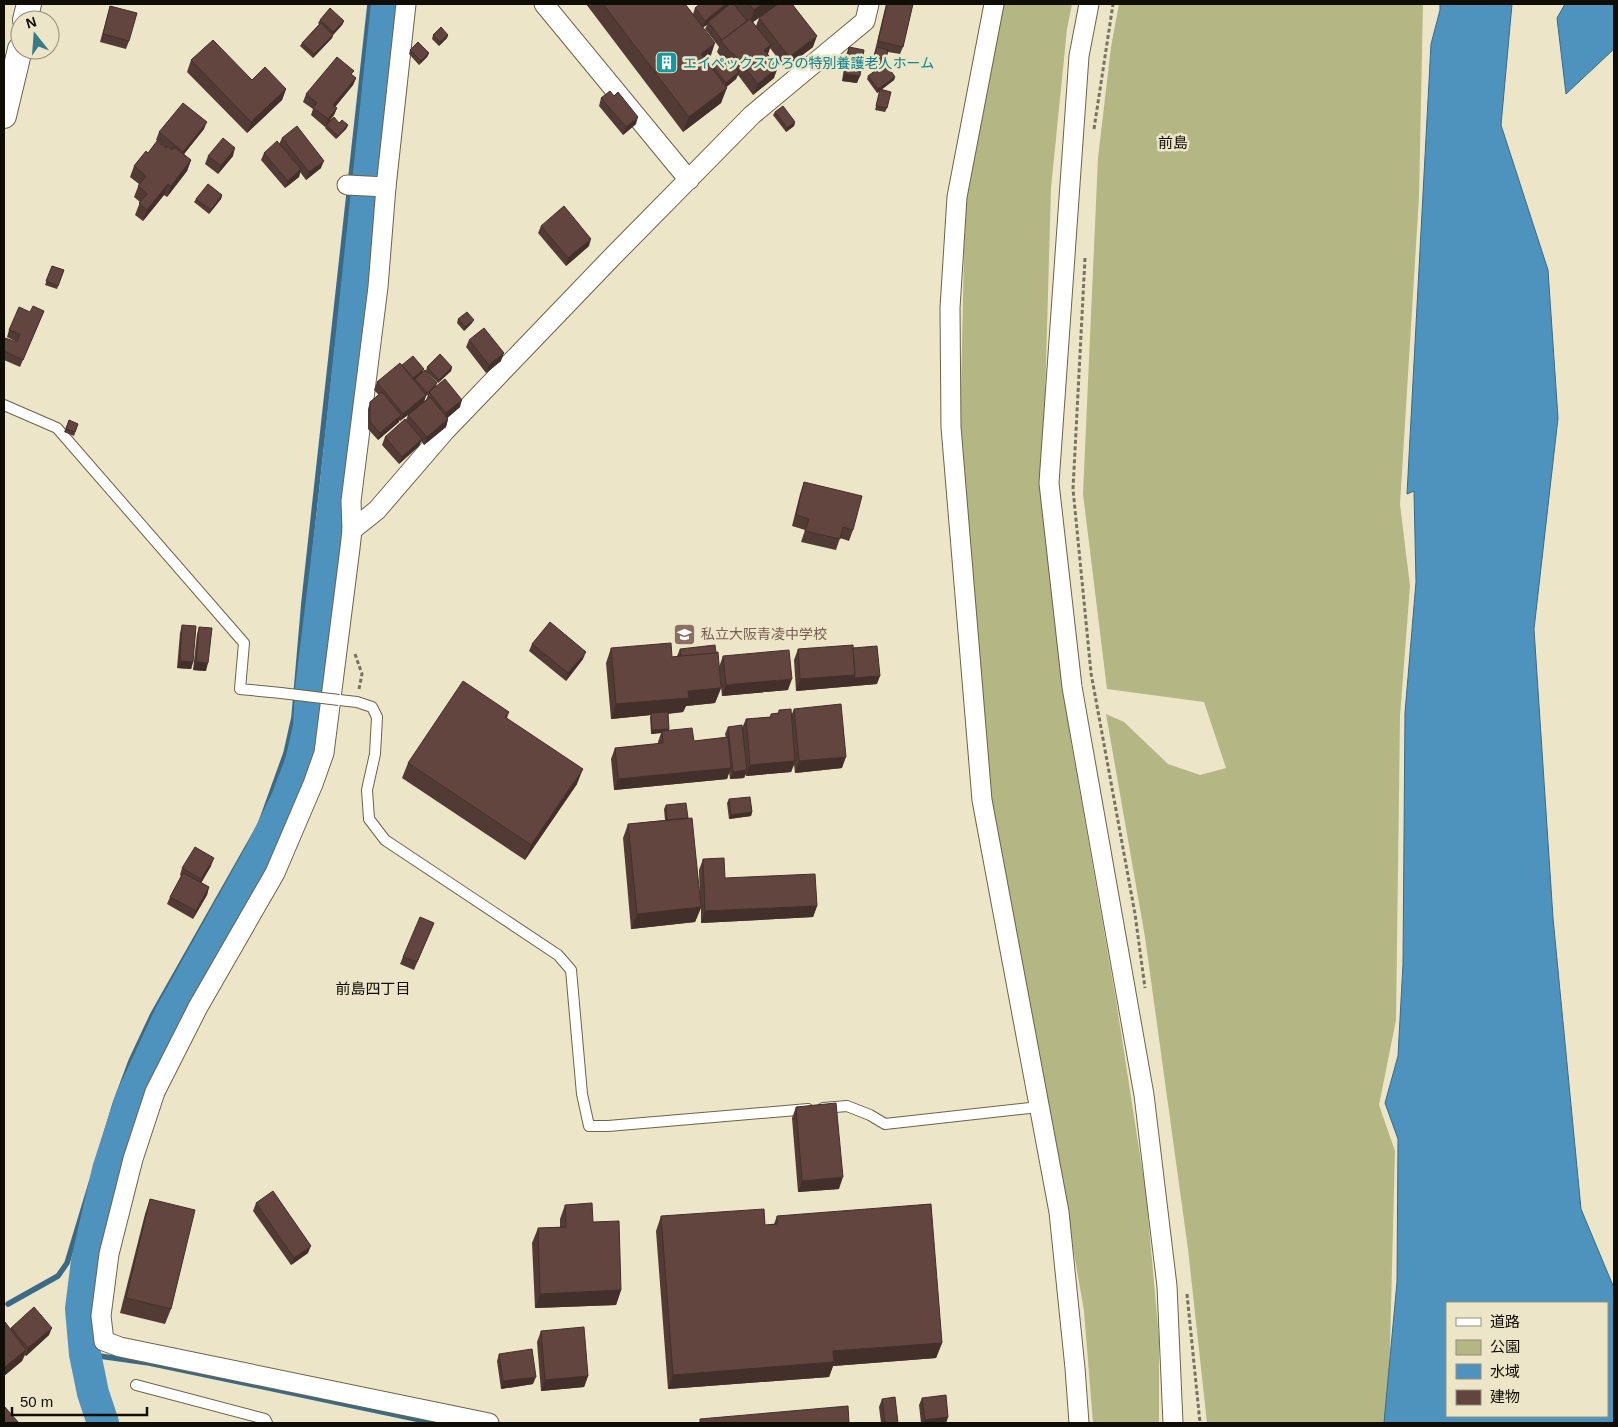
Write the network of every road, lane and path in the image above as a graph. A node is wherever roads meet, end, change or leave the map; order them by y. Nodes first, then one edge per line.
1 (406, 4) edge
2 (544, 4) edge
3 (869, 4) edge
4 (994, 4) edge
5 (1089, 4) edge
6 (1113, 4) edge
7 (17, 60) edge
8 (4, 116) edge
9 (1093, 133) dead end
10 (689, 180) junction
11 (348, 185) dead end
12 (386, 187) junction
13 (1085, 251) dead end
14 (4, 405) edge
15 (352, 530) junction
16 (1146, 992) dead end
17 (1039, 1107) junction
18 (1186, 1286) dead end
19 (136, 1385) dead end
20 (267, 1423) edge
21 (489, 1423) edge
22 (1079, 1423) edge
23 (1173, 1423) edge
24 (1200, 1423) edge

1 - 12 street
2 - 10 street
3 - 10 street
4 - 17 street
5 - 23 street
6 - 9 path
7 - 8 street
10 - 15 street
11 - 12 street
12 - 15 street
13 - 16 path
14 - 17 lane, bridge
15 - 21 street
17 - 22 street
18 - 24 path
19 - 20 lane

